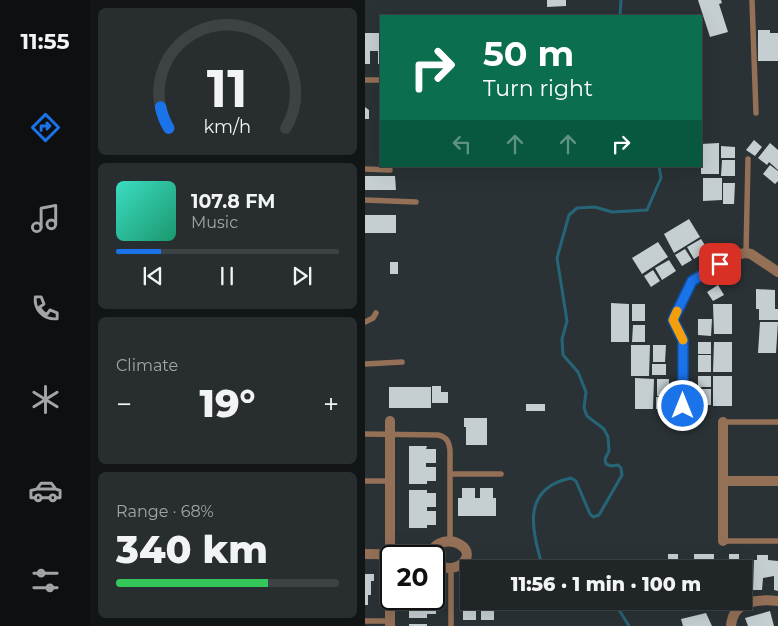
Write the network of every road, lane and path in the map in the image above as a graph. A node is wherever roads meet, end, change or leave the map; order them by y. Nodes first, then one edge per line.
1 (752, 0) edge
2 (365, 80) edge
3 (380, 80) edge
4 (755, 114) dead end
5 (748, 159) dead end
6 (365, 169) edge
7 (390, 170) dead end
8 (365, 200) edge
9 (417, 202) dead end
10 (746, 253) junction
11 (778, 272) edge
12 (377, 313) dead end
13 (673, 320) joint
14 (365, 322) edge
15 (402, 362) dead end
16 (365, 364) edge
17 (683, 406) dead end
18 (390, 421) dead end
19 (723, 422) joint
20 (778, 422) edge
21 (365, 434) edge
22 (390, 435) junction
23 (450, 474) junction
24 (501, 474) dead end
25 (365, 481) edge
26 (390, 481) junction
27 (723, 481) junction
28 (778, 481) edge
29 (450, 541) junction
30 (723, 541) joint
31 (778, 541) edge
32 (390, 545) edge
33 (437, 545) edge
34 (365, 554) edge
35 (380, 554) edge
36 (445, 567) edge
37 (451, 568) junction
38 (778, 601) edge
39 (752, 602) edge
40 (390, 610) edge
41 (738, 610) edge
42 (365, 621) edge
43 (390, 624) edge
44 (451, 626) edge
45 (731, 626) edge

1 - 4 lane
2 - 3 lane
5 - 10 lane
6 - 7 lane
8 - 9 lane
10 - 11 street
10 - 13 street
12 - 14 lane
13 - 17 lane
15 - 16 lane
18 - 22 street
19 - 20 lane
19 - 27 street
21 - 22 lane
22 - 23 lane
22 - 26 street
23 - 24 lane
23 - 29 lane
25 - 26 lane
26 - 32 street
27 - 28 street
27 - 30 street
29 - 33 street
29 - 37 street
30 - 31 lane
34 - 35 street
36 - 37 street
37 - 44 lane
38 - 39 street
40 - 43 street
41 - 45 street
42 - 43 lane

